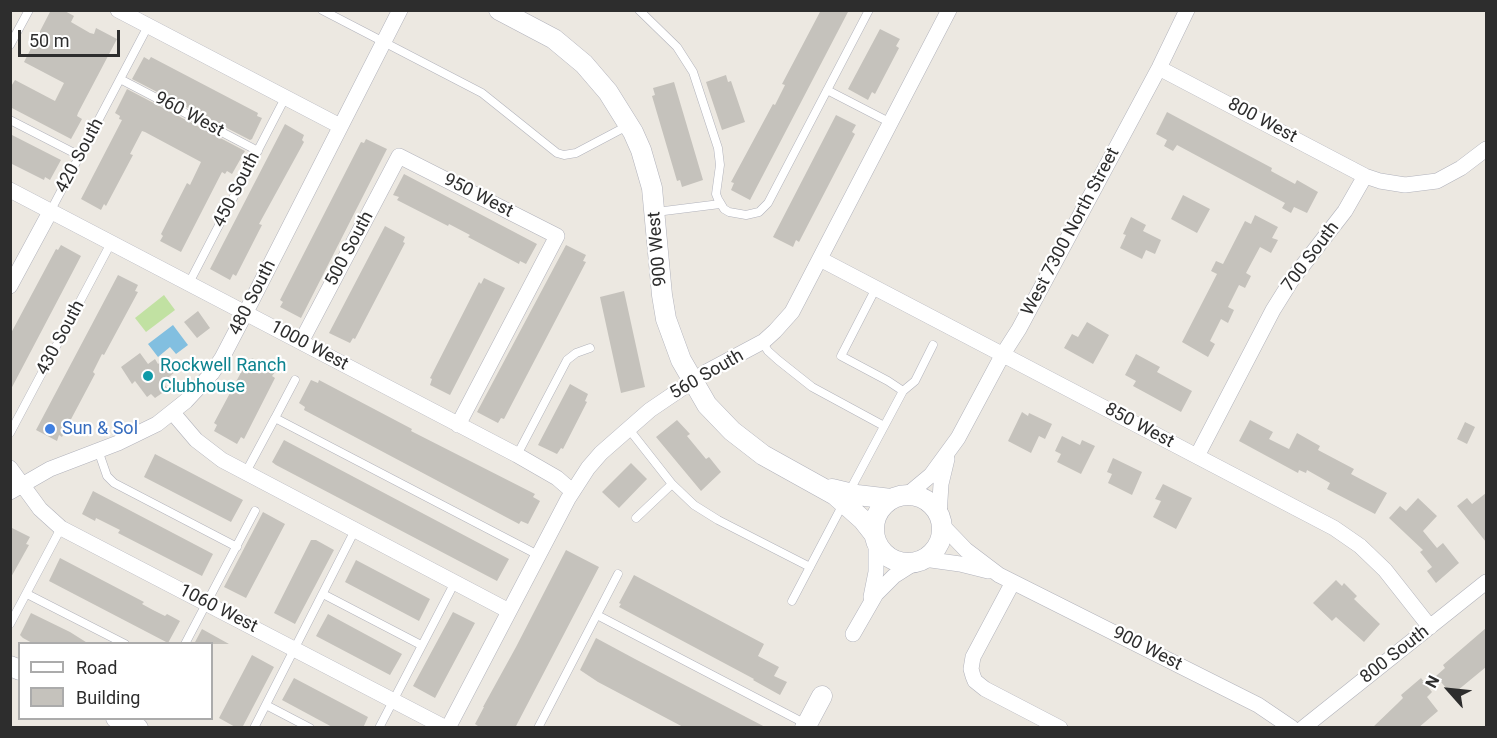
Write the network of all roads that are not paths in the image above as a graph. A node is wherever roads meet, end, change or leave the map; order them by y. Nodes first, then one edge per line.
1 (29, 10) edge
2 (118, 10) edge
3 (322, 10) edge
4 (400, 10) edge
5 (499, 10) edge
6 (639, 10) edge
7 (869, 10) edge
8 (949, 10) edge
9 (1187, 10) edge
10 (10, 24) edge
11 (148, 26) junction
12 (19, 29) junction
13 (384, 43) junction
14 (10, 45) edge
15 (1159, 68) junction
16 (120, 79) junction
17 (827, 90) junction
18 (285, 98) junction
19 (10, 120) edge
20 (891, 123) junction
21 (630, 125) junction
22 (340, 126) junction
23 (1486, 149) edge
24 (258, 151) junction
25 (80, 156) junction
26 (399, 156) joint
27 (1365, 176) junction
28 (10, 190) edge
29 (720, 204) junction
30 (50, 212) junction
31 (655, 212) junction
32 (111, 243) junction
33 (820, 259) junction
34 (189, 283) junction
35 (10, 286) edge
36 (876, 288) junction
37 (246, 312) junction
38 (301, 342) junction
39 (762, 342) junction
40 (933, 345) dead end
41 (590, 348) dead end
42 (1003, 354) junction
43 (294, 380) dead end
44 (692, 381) junction
45 (903, 391) junction
46 (173, 413) junction
47 (275, 418) junction
48 (458, 425) junction
49 (884, 426) junction
50 (628, 428) junction
51 (10, 433) edge
52 (98, 450) junction
53 (951, 451) junction
54 (517, 455) junction
55 (1197, 456) junction
56 (10, 468) edge
57 (246, 472) junction
58 (672, 484) junction
59 (16, 489) edge
60 (572, 491) junction
61 (899, 497) junction
62 (846, 498) junction
63 (255, 511) dead end
64 (636, 518) dead end
65 (940, 520) junction
66 (61, 528) junction
67 (355, 530) junction
68 (875, 538) junction
69 (237, 547) junction
70 (538, 555) junction
71 (920, 560) junction
72 (810, 567) junction
73 (618, 574) dead end
74 (999, 575) junction
75 (455, 582) junction
76 (1013, 582) junction
77 (1486, 582) edge
78 (27, 594) junction
79 (323, 594) junction
80 (792, 601) dead end
81 (207, 603) junction
82 (869, 603) junction
83 (509, 611) junction
84 (597, 615) junction
85 (10, 624) edge
86 (1430, 627) junction
87 (853, 634) dead end
88 (121, 642) edge
89 (186, 642) edge
90 (421, 645) junction
91 (295, 649) junction
92 (822, 696) dead end
93 (393, 700) junction
94 (266, 705) junction
95 (120, 720) edge
96 (806, 726) edge
97 (138, 728) edge
98 (254, 728) edge
99 (310, 728) edge
100 (379, 728) edge
101 (447, 728) edge
102 (538, 728) edge
103 (1060, 728) edge
104 (1292, 728) edge
105 (1303, 728) edge

1 - 12 lane
2 - 11 street
3 - 13 lane
4 - 13 street, 480 South
5 - 21 street, 900 West
6 - 29 lane
7 - 17 lane
8 - 20 street, 560 South
9 - 15 street, West 7300 North Street
10 - 12 lane
11 - 16 lane, 420 South
11 - 18 street
12 - 14 lane
13 - 21 lane
13 - 22 street, 480 South
15 - 27 street, 800 West
15 - 42 street, West 7300 North Street
16 - 24 lane, 960 West
16 - 25 lane, 420 South
17 - 20 lane
17 - 29 lane
18 - 22 street
18 - 24 lane, 450 South
19 - 25 lane
20 - 33 street, 560 South
21 - 31 street, 900 West
22 - 37 street, 480 South
23 - 27 street
24 - 34 lane, 450 South
25 - 30 lane, 420 South
26 - 38 street, 500 South
26 - 48 street, 950 West
27 - 55 street, 700 South
28 - 30 street, 1000 West
29 - 31 lane
30 - 32 street, 1000 West
30 - 35 street, 420 South
31 - 44 street, 900 West
32 - 34 street, 1000 West
32 - 51 lane, 430 South
33 - 36 street, 850 West
33 - 39 street, 560 South
34 - 37 street, 1000 West
36 - 42 street, 850 West
36 - 45 lane
37 - 38 street, 1000 West
37 - 46 street, 480 South
38 - 48 street, 1000 West
39 - 44 street, 560 South
39 - 49 lane
40 - 45 lane
41 - 54 lane
42 - 53 street, West 7300 North Street
42 - 55 street, 850 West
43 - 47 lane
44 - 50 street, 560 South
44 - 62 street, 900 West
45 - 49 lane
46 - 52 street, 480 South
46 - 57 street
47 - 57 lane
47 - 70 lane
48 - 54 street, 1000 West
49 - 62 lane
50 - 58 lane
50 - 60 street, 560 South
52 - 59 street, 480 South
52 - 69 lane
53 - 61 street, West 7300 North Street
53 - 65 street, West 7300 North Street
54 - 60 street, 1000 West
55 - 86 street, 850 West
56 - 59 street, 1060 West
57 - 67 street
58 - 64 lane
58 - 72 lane
59 - 66 street, 1060 West
60 - 70 street, 560 South
61 - 62 street, 900 West
61 - 65 street
61 - 68 street
62 - 68 street
62 - 72 lane
63 - 69 lane
65 - 71 street
65 - 74 street, 900 West
66 - 78 lane
66 - 81 street, 1060 West
67 - 75 street
67 - 79 lane
68 - 71 street
68 - 82 street
69 - 81 lane
70 - 83 street, 560 South
71 - 74 street, 900 West
71 - 82 street
72 - 80 lane
73 - 84 lane
74 - 76 street, 900 West
75 - 83 street
75 - 90 lane
76 - 103 street
76 - 104 street, 900 West
77 - 86 street, 800 South
78 - 85 lane
78 - 88 lane
79 - 90 lane
79 - 91 lane
81 - 89 lane
81 - 91 street, 1060 West
82 - 87 street
83 - 101 street, 560 South
84 - 96 lane
84 - 102 lane
86 - 105 street, 800 South
90 - 93 lane
91 - 93 street, 1060 West
91 - 94 lane
92 - 96 street
93 - 100 lane
93 - 101 street, 1060 West
94 - 98 lane
94 - 99 lane
95 - 97 street

